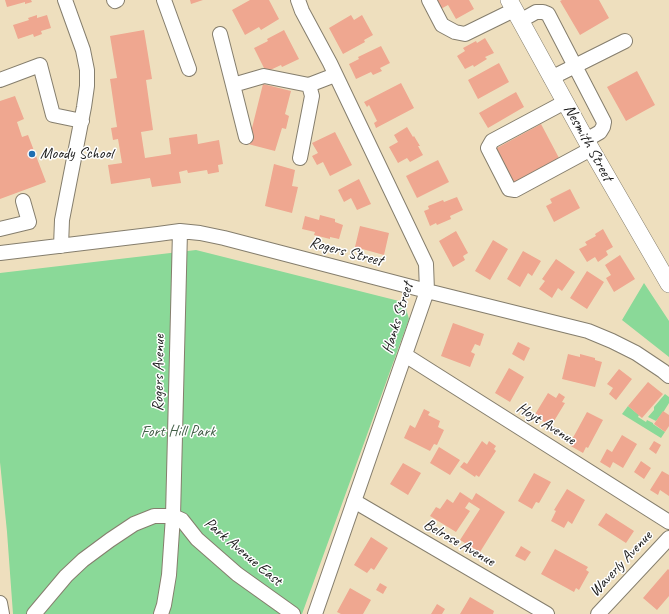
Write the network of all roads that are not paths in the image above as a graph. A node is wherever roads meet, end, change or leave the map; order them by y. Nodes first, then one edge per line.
1 (65, 0) edge
2 (114, 0) edge
3 (117, 0) edge
4 (164, 0) edge
5 (298, 0) edge
6 (429, 0) edge
7 (514, 10) edge
8 (220, 34) dead end
9 (625, 41) dead end
10 (574, 66) junction
11 (189, 69) dead end
12 (335, 75) junction
13 (551, 78) junction
14 (0, 80) edge
15 (233, 84) junction
16 (309, 84) junction
17 (565, 102) junction
18 (82, 121) junction
19 (246, 137) dead end
20 (588, 145) junction
21 (300, 158) dead end
22 (23, 201) dead end
23 (0, 229) edge
24 (180, 232) junction
25 (61, 246) junction
26 (0, 253) edge
27 (669, 284) edge
28 (427, 291) junction
29 (405, 355) junction
30 (669, 376) edge
31 (354, 501) junction
32 (173, 516) junction
33 (669, 522) edge
34 (669, 538) edge
35 (0, 603) edge
36 (2, 614) edge
37 (34, 614) edge
38 (161, 614) edge
39 (293, 614) edge
40 (315, 614) edge
41 (547, 614) edge
42 (598, 614) edge

1 - 18 street
2 - 3 street
4 - 11 street
5 - 12 street, Hanks Street
6 - 7 street
7 - 10 street
7 - 13 main road, Nesmith Street
8 - 15 street
9 - 10 street
10 - 13 street
10 - 20 street
12 - 16 street
12 - 28 street, Hanks Street
13 - 17 main road, Nesmith Street
14 - 18 street
15 - 16 street
15 - 19 street
16 - 21 street
17 - 20 main road, Nesmith Street
17 - 20 street
18 - 25 street
20 - 27 main road, Nesmith Street
22 - 23 street
24 - 25 street, Rogers Street
24 - 28 street, Rogers Street
24 - 32 street, Rogers Avenue
25 - 26 street, Rogers Street
28 - 29 street, Hanks Street
28 - 30 street, Rogers Street
29 - 31 street, Hanks Street
29 - 33 street, Hoyt Avenue
31 - 40 street, Hanks Street
31 - 41 street, Belrose Avenue
32 - 37 street
32 - 38 street, Rogers Avenue
32 - 39 street, Park Avenue East
34 - 42 street, Waverly Avenue
35 - 36 street

